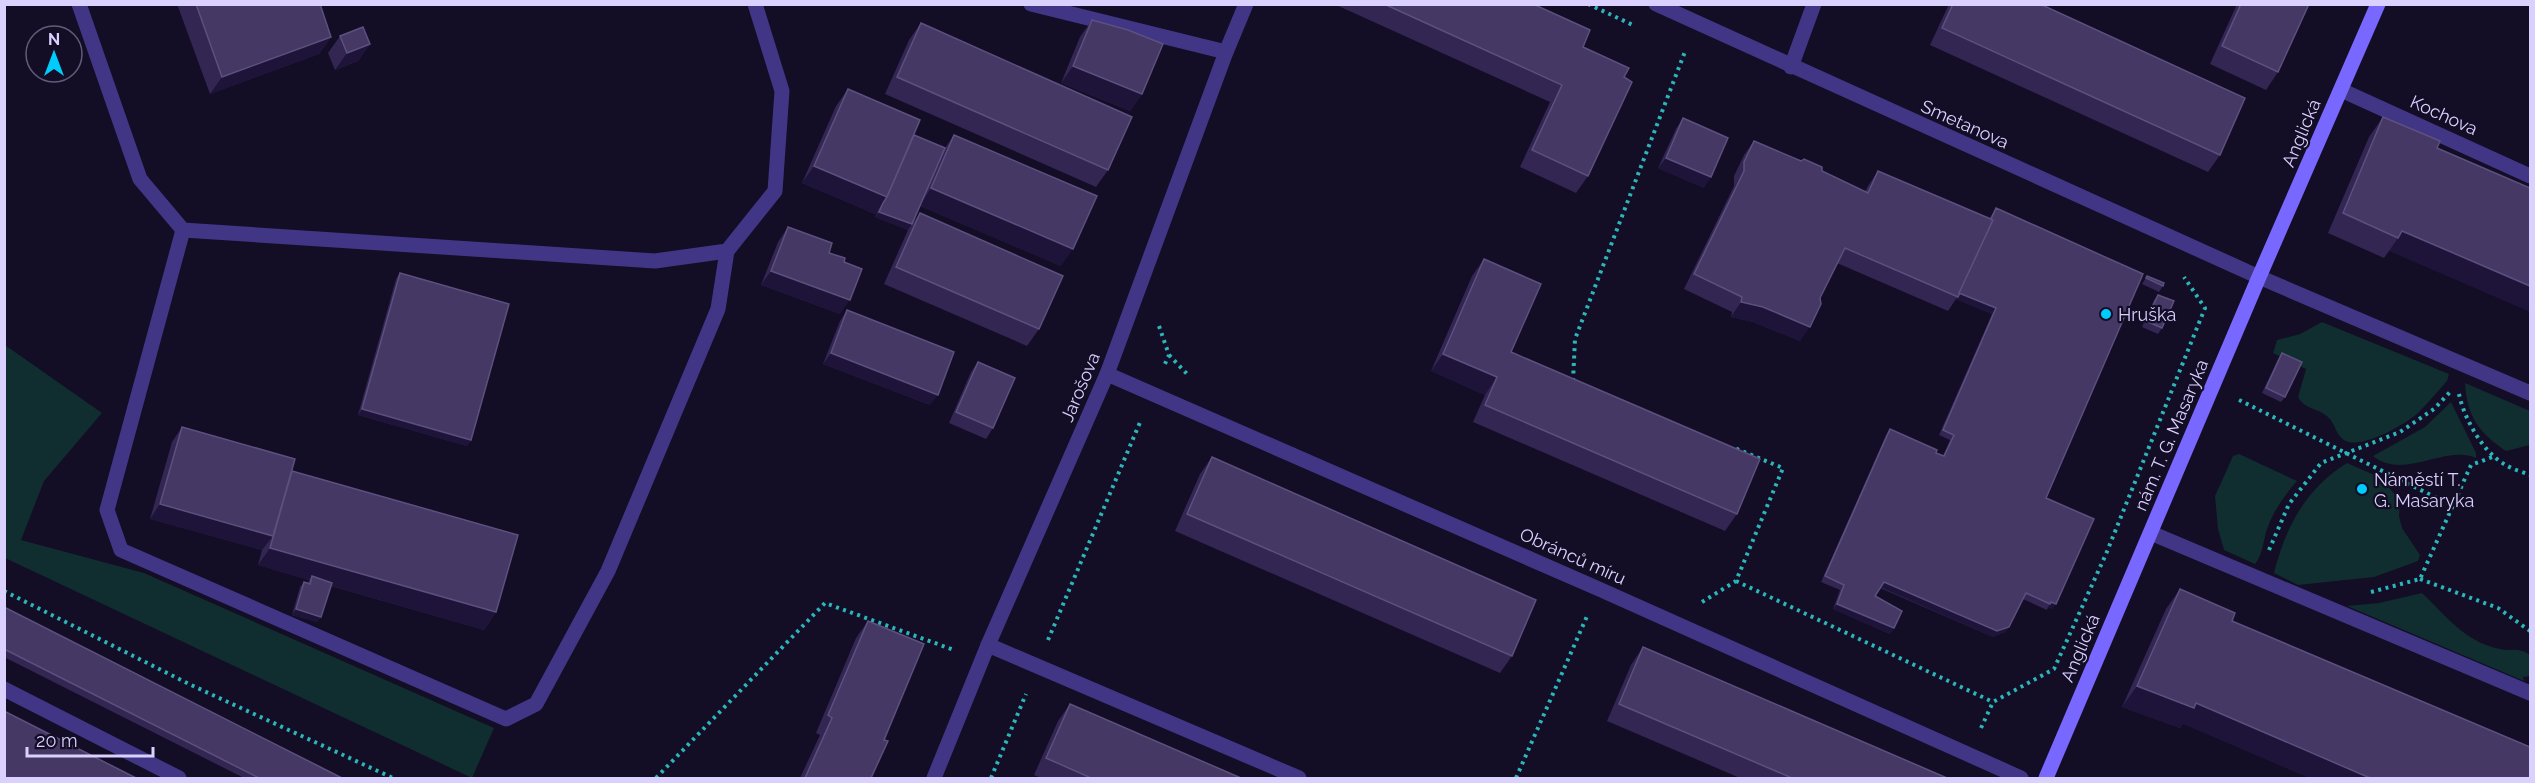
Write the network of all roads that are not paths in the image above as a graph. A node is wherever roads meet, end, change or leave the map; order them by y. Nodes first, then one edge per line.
1 (79, 4) edge
2 (755, 4) edge
3 (1031, 4) edge
4 (1246, 4) edge
5 (1656, 4) edge
6 (1814, 4) edge
7 (2378, 4) edge
8 (1226, 52) junction
9 (1791, 67) junction
10 (2341, 90) junction
11 (2530, 176) edge
12 (183, 231) junction
13 (727, 251) junction
14 (2259, 278) junction
15 (1107, 374) junction
16 (2530, 393) edge
17 (2151, 533) junction
18 (988, 645) junction
19 (4, 689) edge
20 (2530, 693) edge
21 (179, 778) edge
22 (934, 778) edge
23 (1299, 778) edge
24 (2021, 778) edge
25 (2046, 778) edge

1 - 12 street
2 - 13 street
3 - 8 street
4 - 8 street, Jarošova
5 - 9 street, Smetanova
6 - 9 street
7 - 10 street, Anglická
8 - 15 street, Jarošova
9 - 14 street, Smetanova
10 - 11 street, Kochova
10 - 14 street, Anglická
12 - 13 street
12 - 13 street
14 - 16 street
14 - 17 street, nám. T. G. Masaryka
15 - 18 street, Jarošova
15 - 24 street, Obránců míru
17 - 20 street, nám. T. G. Masaryka
17 - 25 street, Anglická
18 - 22 street, Jarošova
18 - 23 street
19 - 21 street

